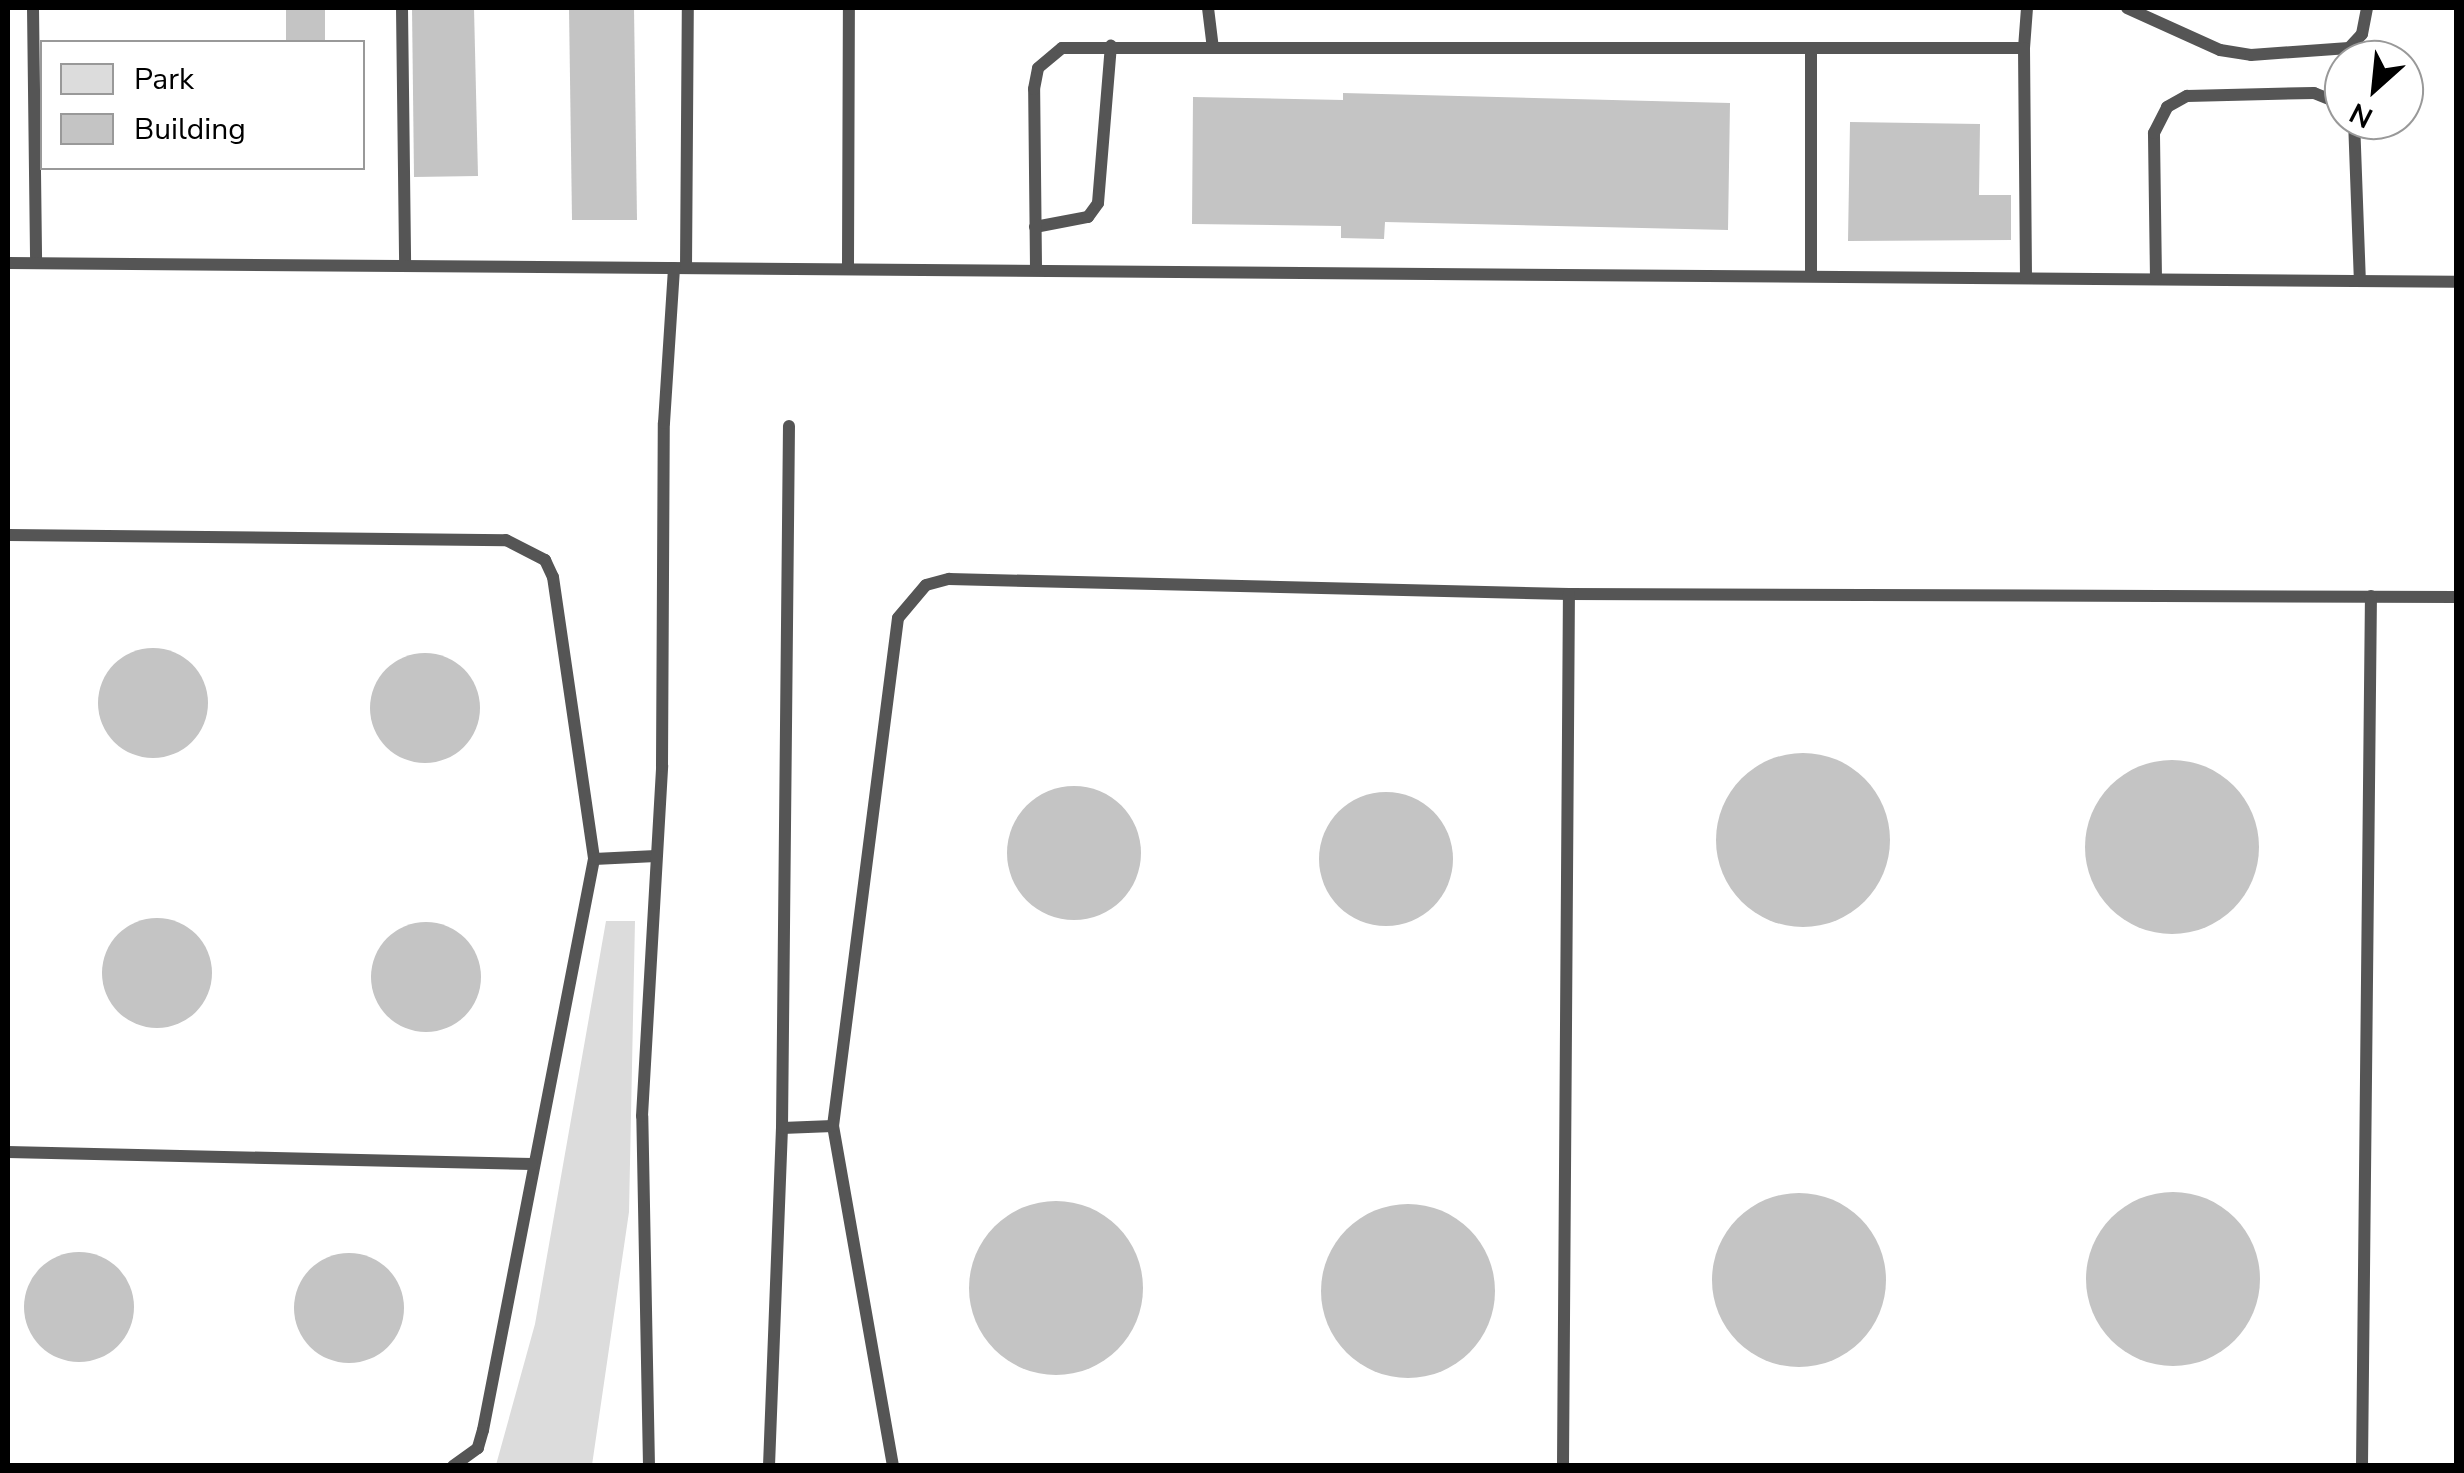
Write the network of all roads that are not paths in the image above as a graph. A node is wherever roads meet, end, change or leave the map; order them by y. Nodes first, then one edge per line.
1 (33, 8) edge
2 (402, 8) edge
3 (688, 8) edge
4 (848, 8) edge
5 (1208, 8) edge
6 (2027, 8) edge
7 (2127, 8) edge
8 (2367, 8) edge
9 (1111, 46) junction
10 (1214, 47) junction
11 (1811, 48) junction
12 (2024, 48) junction
13 (2324, 97) edge
14 (2355, 140) edge
15 (1035, 227) junction
16 (8, 262) edge
17 (36, 263) junction
18 (406, 264) junction
19 (848, 265) junction
20 (1036, 267) junction
21 (680, 268) junction
22 (1811, 276) junction
23 (2026, 278) junction
24 (2156, 279) junction
25 (2360, 281) junction
26 (2456, 282) edge
27 (788, 426) dead end
28 (8, 535) edge
29 (1569, 594) junction
30 (2371, 596) junction
31 (2456, 597) edge
32 (656, 856) junction
33 (594, 859) junction
34 (833, 1126) junction
35 (782, 1128) junction
36 (8, 1152) edge
37 (532, 1164) junction
38 (453, 1466) edge
39 (649, 1466) edge
40 (769, 1466) edge
41 (893, 1466) edge
42 (1563, 1466) edge
43 (2362, 1466) edge

1 - 17 lane
2 - 18 lane
3 - 21 lane
4 - 19 lane
5 - 10 lane
6 - 12 lane
7 - 8 lane
9 - 10 lane
9 - 15 lane
9 - 15 lane
10 - 11 lane
11 - 12 lane
11 - 22 lane
12 - 23 lane
13 - 24 lane
14 - 25 lane
15 - 20 lane
16 - 17 lane
17 - 18 lane
18 - 21 lane
19 - 20 lane
19 - 21 lane
20 - 22 lane
21 - 32 lane
22 - 23 lane
23 - 24 lane
24 - 25 lane
25 - 26 lane
27 - 35 lane
28 - 33 lane
29 - 30 lane
29 - 34 lane
29 - 42 lane
30 - 31 lane
30 - 43 lane
32 - 33 lane
32 - 39 lane
33 - 37 lane
34 - 35 lane
34 - 41 lane
35 - 40 lane
36 - 37 lane
37 - 38 lane

